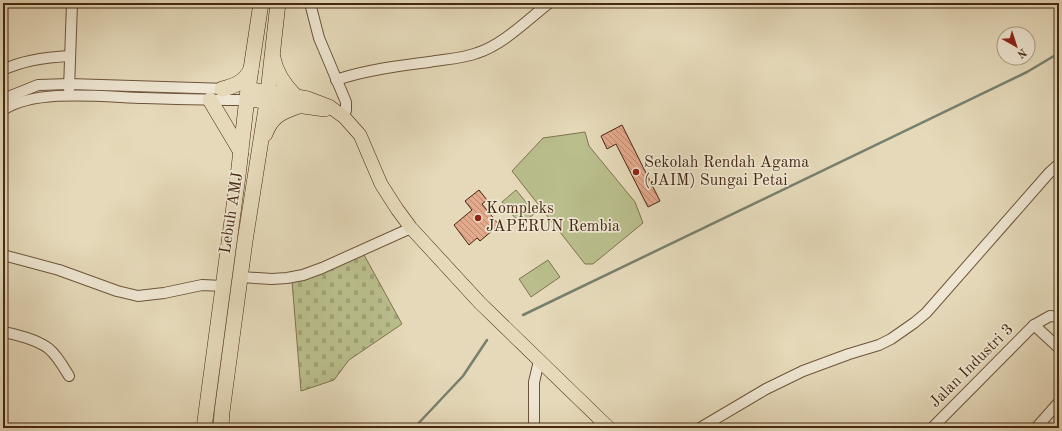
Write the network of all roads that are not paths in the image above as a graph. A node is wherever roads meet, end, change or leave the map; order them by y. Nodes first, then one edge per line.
1 (72, 3) edge
2 (261, 3) edge
3 (278, 3) edge
4 (310, 3) edge
5 (548, 3) edge
6 (272, 50) junction
7 (70, 56) junction
8 (252, 66) junction
9 (3, 70) edge
10 (336, 80) junction
11 (69, 84) junction
12 (222, 89) junction
13 (69, 95) junction
14 (248, 95) junction
15 (267, 96) junction
16 (3, 99) edge
17 (210, 100) junction
18 (297, 101) junction
19 (3, 110) edge
20 (339, 114) junction
21 (260, 148) junction
22 (241, 152) junction
23 (1059, 164) edge
24 (411, 228) junction
25 (3, 255) edge
26 (240, 277) junction
27 (223, 286) junction
28 (1059, 317) edge
29 (1034, 325) junction
30 (3, 332) edge
31 (1059, 348) edge
32 (539, 361) junction
33 (69, 376) dead end
34 (1059, 402) edge
35 (204, 428) edge
36 (221, 428) edge
37 (534, 428) edge
38 (609, 428) edge
39 (700, 428) edge
40 (932, 428) edge
41 (1036, 428) edge

1 - 7 street
2 - 8 highway, Lebuh AMJ
3 - 6 highway, Lebuh AMJ
4 - 10 street
5 - 10 street
6 - 15 highway, Lebuh AMJ
6 - 18 highway
7 - 9 street
7 - 11 street
8 - 12 highway
8 - 14 highway, Lebuh AMJ
10 - 20 street
11 - 12 street
11 - 13 street
11 - 16 street
12 - 14 street
13 - 17 street
13 - 19 street
14 - 15 main road
14 - 17 street
14 - 22 highway, Lebuh AMJ
15 - 18 main road
15 - 21 highway, Lebuh AMJ
17 - 22 highway
18 - 20 main road
18 - 21 highway
20 - 24 main road
21 - 26 highway, Lebuh AMJ
22 - 27 highway, Lebuh AMJ
23 - 39 street
24 - 26 street
24 - 32 main road
25 - 27 street
26 - 36 highway, Lebuh AMJ
27 - 35 highway, Lebuh AMJ
28 - 29 street, Jalan Industri 3
29 - 31 street
29 - 40 street, Jalan Industri 3
30 - 33 street
32 - 37 street
32 - 38 main road
34 - 41 street

